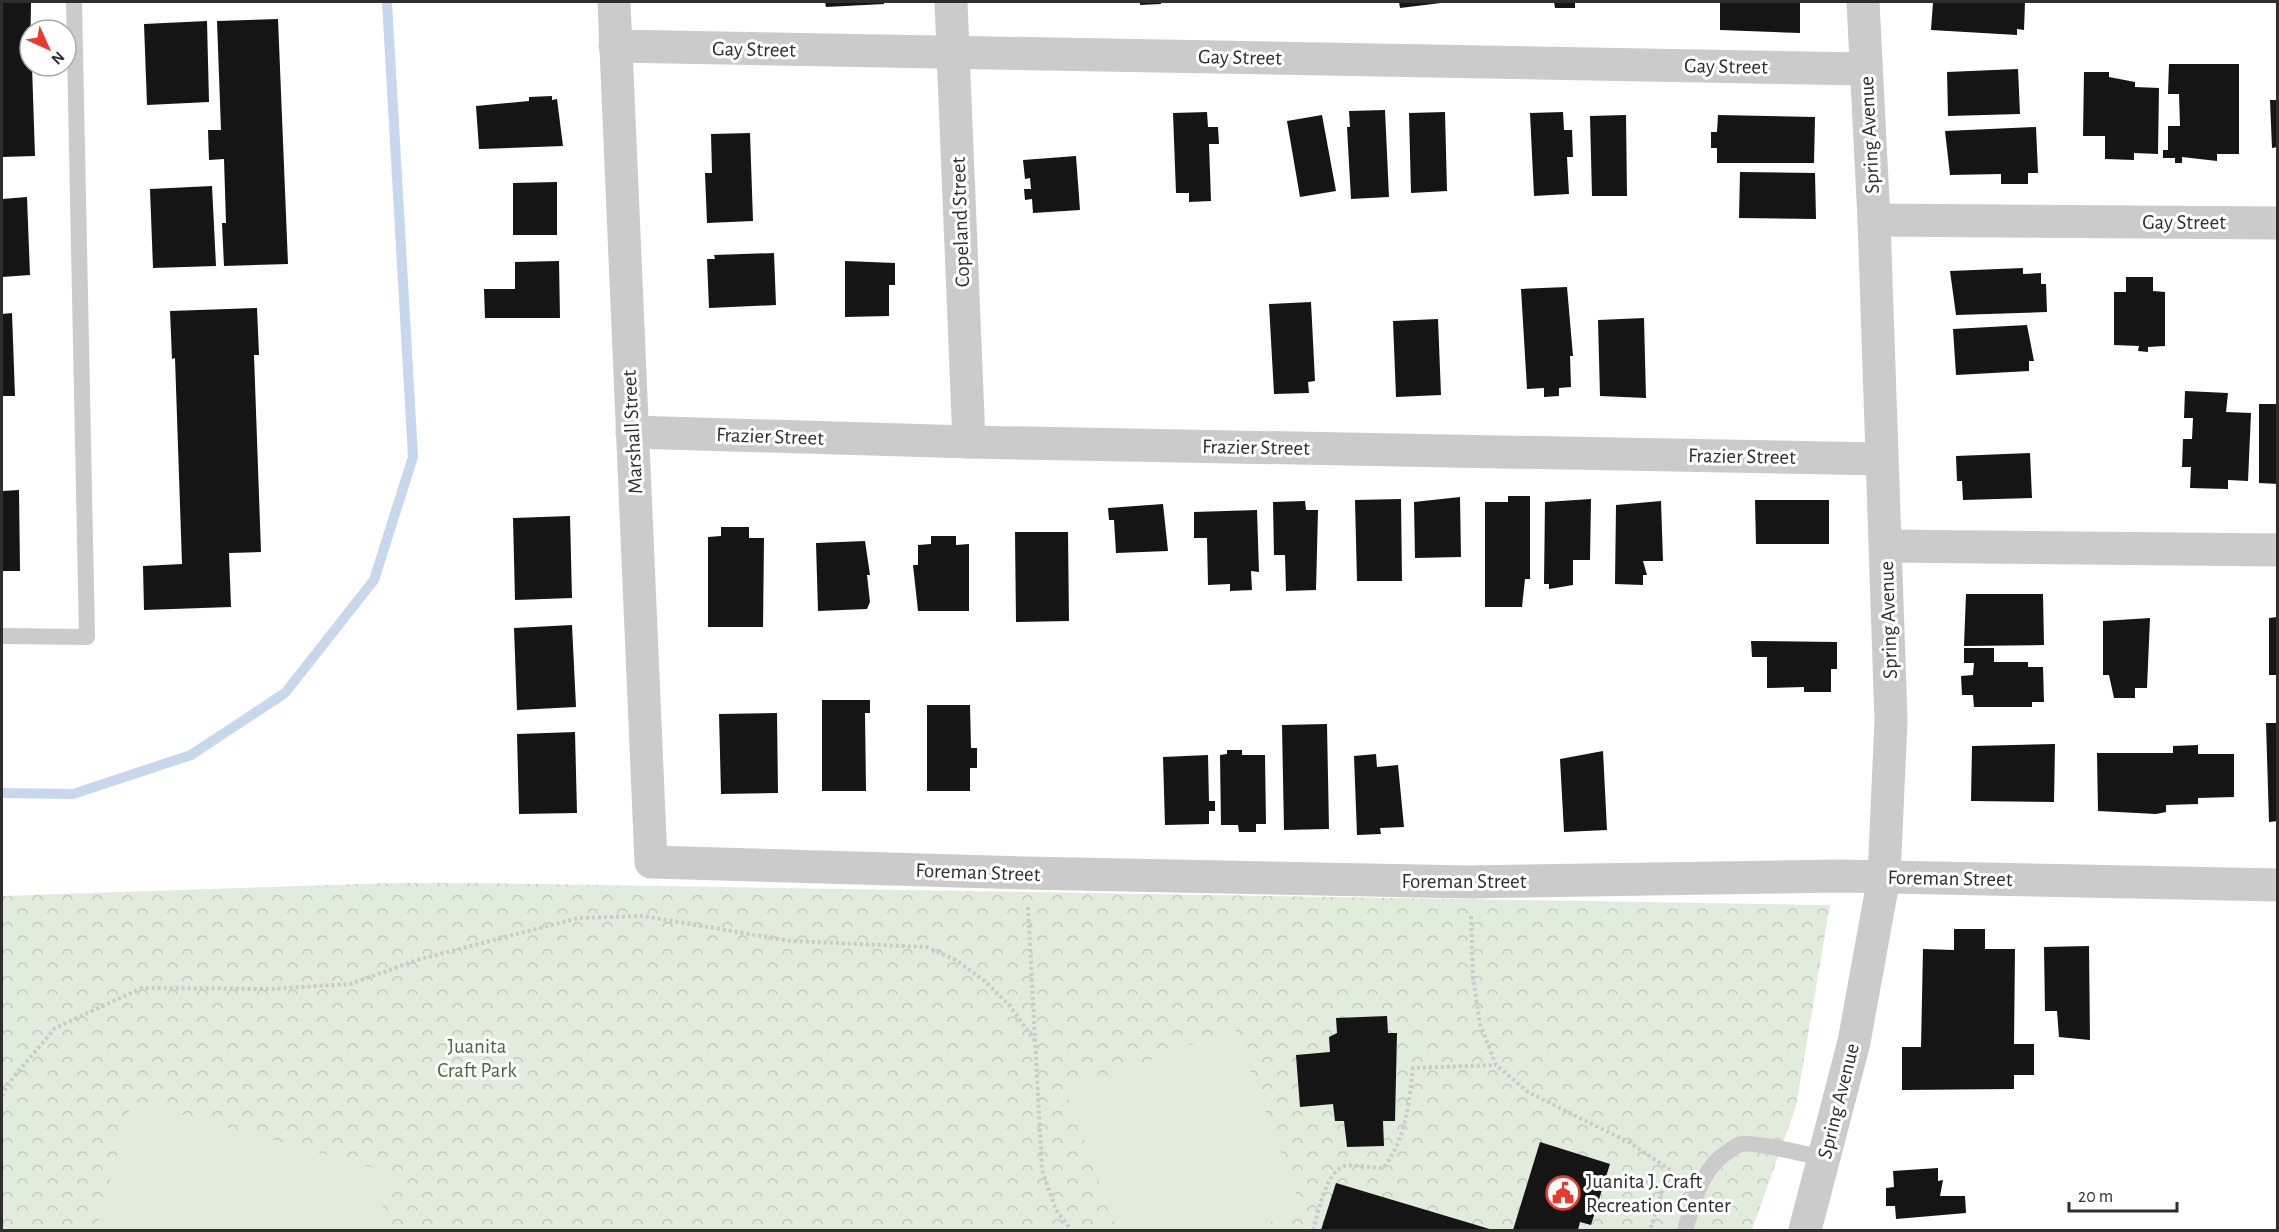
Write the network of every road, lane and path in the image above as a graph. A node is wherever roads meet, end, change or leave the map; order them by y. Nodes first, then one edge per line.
1 (74, 2) edge
2 (614, 2) edge
3 (951, 2) edge
4 (1863, 2) edge
5 (615, 46) junction
6 (953, 52) junction
7 (1866, 69) junction
8 (1874, 220) junction
9 (2277, 223) edge
10 (632, 432) junction
11 (969, 442) junction
12 (1881, 459) junction
13 (1886, 546) junction
14 (2277, 550) edge
15 (2, 636) edge
16 (651, 862) joint
17 (1026, 873) junction
18 (1884, 877) junction
19 (1469, 882) junction
20 (2277, 885) edge
21 (1034, 1040) junction
22 (1496, 1065) junction
23 (2, 1096) edge
24 (1824, 1158) junction
25 (1071, 1230) edge
26 (1313, 1230) edge
27 (1650, 1230) edge
28 (1684, 1230) edge
29 (1805, 1230) edge

1 - 15 lane
2 - 5 street, Marshall Street
3 - 6 street, Copeland Street
4 - 7 street, Spring Avenue
5 - 6 street, Gay Street
5 - 10 street, Marshall Street
6 - 7 street, Gay Street
6 - 11 street, Copeland Street
7 - 8 street, Spring Avenue
8 - 9 street, Gay Street
8 - 12 street, Spring Avenue
10 - 11 street, Frazier Street
10 - 16 street, Marshall Street
11 - 12 street, Frazier Street
12 - 13 street, Spring Avenue
13 - 14 street
13 - 18 street, Spring Avenue
16 - 17 street, Foreman Street
17 - 19 street, Foreman Street
17 - 21 path
18 - 19 street, Foreman Street
18 - 20 street, Foreman Street
18 - 24 street, Spring Avenue
19 - 22 path
21 - 23 path
21 - 25 path
22 - 26 path
22 - 27 path
24 - 28 lane
24 - 29 street, Spring Avenue

